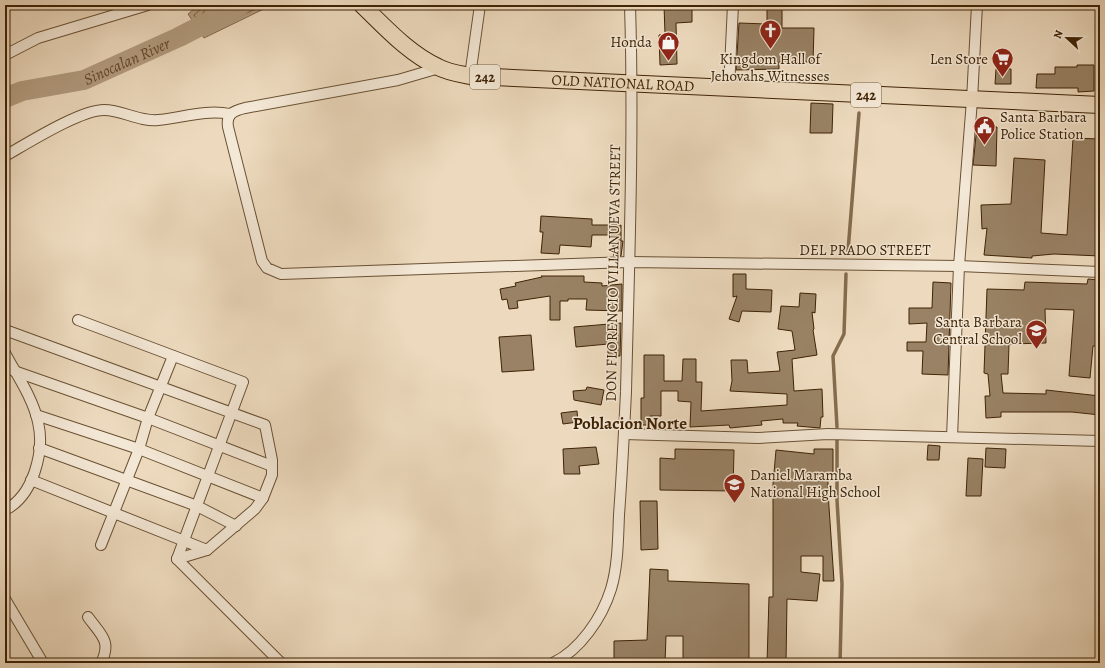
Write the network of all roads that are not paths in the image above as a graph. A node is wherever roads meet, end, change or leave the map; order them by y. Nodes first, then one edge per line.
1 (148, 5) edge
2 (362, 5) edge
3 (480, 5) edge
4 (630, 5) edge
5 (733, 5) edge
6 (976, 5) edge
7 (5, 55) edge
8 (439, 68) junction
9 (470, 76) junction
10 (632, 84) junction
11 (729, 89) junction
12 (972, 100) junction
13 (1100, 105) edge
14 (230, 114) junction
15 (5, 156) edge
16 (629, 262) junction
17 (958, 266) junction
18 (1100, 272) edge
19 (78, 320) dead end
20 (5, 330) edge
21 (5, 353) edge
22 (173, 356) junction
23 (14, 371) junction
24 (161, 386) junction
25 (232, 412) junction
26 (36, 415) junction
27 (148, 418) junction
28 (624, 434) junction
29 (952, 437) junction
30 (1100, 441) edge
31 (219, 446) junction
32 (39, 448) junction
33 (139, 450) junction
34 (272, 466) junction
35 (208, 475) junction
36 (31, 480) junction
37 (126, 481) junction
38 (263, 498) junction
39 (197, 506) junction
40 (5, 510) edge
41 (113, 513) junction
42 (236, 526) junction
43 (184, 541) junction
44 (101, 545) dead end
45 (207, 550) junction
46 (177, 559) junction
47 (5, 599) edge
48 (88, 617) dead end
49 (566, 660) edge
50 (43, 663) edge
51 (101, 663) edge
52 (281, 663) edge
53 (553, 663) edge

1 - 7 street
2 - 8 main road, OLD NATIONAL ROAD / 242
3 - 9 street
4 - 10 street, DON FLORENCIO VILLANUEVA STREET
5 - 11 street
6 - 12 street
8 - 9 main road, OLD NATIONAL ROAD / 242
8 - 14 street
9 - 10 main road, OLD NATIONAL ROAD / 242
10 - 11 main road, OLD NATIONAL ROAD / 242
10 - 16 street, DON FLORENCIO VILLANUEVA STREET
11 - 12 main road, OLD NATIONAL ROAD / 242
12 - 13 main road, OLD NATIONAL ROAD / 242
12 - 17 street
14 - 15 street
14 - 16 street, DEL PRADO STREET
16 - 17 street, DEL PRADO STREET
16 - 28 street, DON FLORENCIO VILLANUEVA STREET
17 - 18 street, DEL PRADO STREET
17 - 29 street
19 - 22 street
20 - 24 street
21 - 23 street
22 - 24 street
22 - 25 street
23 - 26 street
23 - 27 street
24 - 25 street
24 - 27 street
25 - 31 street
25 - 34 street
26 - 32 street
26 - 33 street
27 - 31 street
27 - 33 street
28 - 29 street
28 - 49 street, DON FLORENCIO VILLANUEVA STREET
29 - 30 street
31 - 34 street
31 - 35 street
32 - 36 street
32 - 37 street
33 - 35 street
33 - 37 street
34 - 38 street
35 - 38 street
35 - 39 street
36 - 40 street
36 - 41 street
37 - 39 street
37 - 41 street
38 - 42 street
39 - 42 street
39 - 43 street
41 - 43 street
41 - 44 street
42 - 45 street
43 - 45 street
43 - 46 street
45 - 46 street
46 - 52 street
47 - 50 street
48 - 51 street
49 - 53 street, DON FLORENCIO VILLANUEVA STREET

